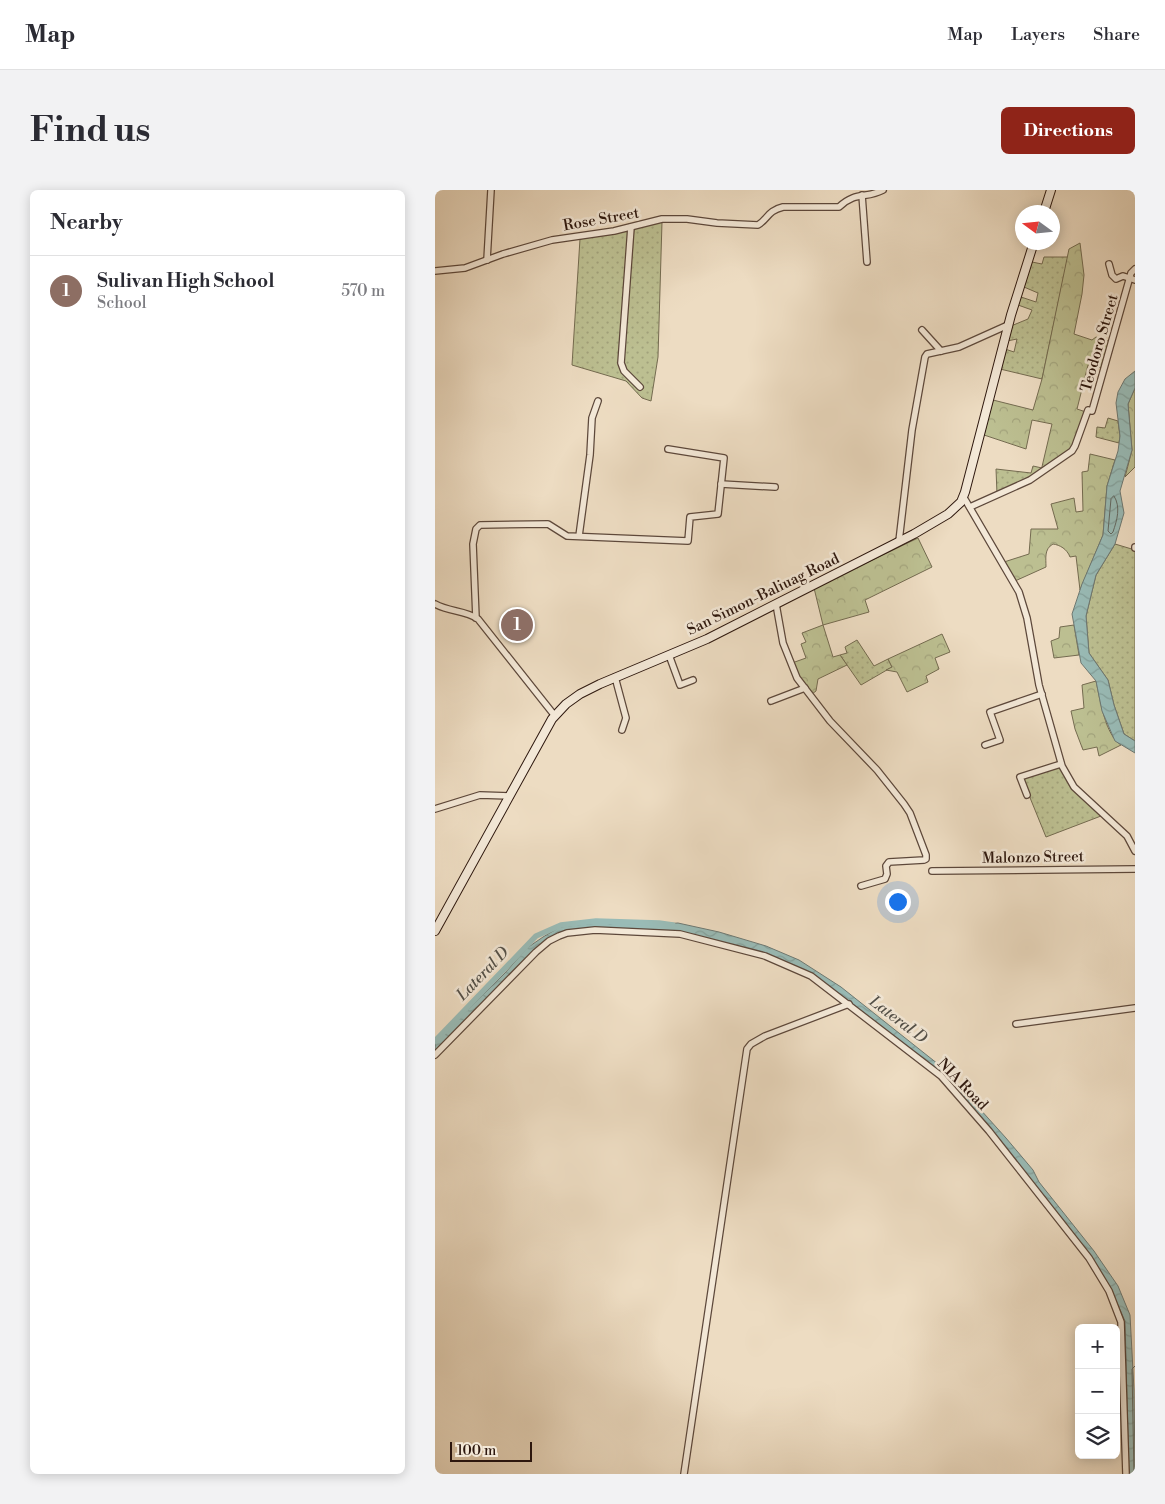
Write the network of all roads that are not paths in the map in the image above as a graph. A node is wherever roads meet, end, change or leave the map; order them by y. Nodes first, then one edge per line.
1 (491, 190) edge
2 (883, 190) edge
3 (1051, 190) edge
4 (862, 195) junction
5 (1046, 205) edge
6 (631, 227) junction
7 (1031, 250) edge
8 (487, 260) junction
9 (867, 262) dead end
10 (1109, 264) dead end
11 (1135, 269) edge
12 (435, 271) edge
13 (1133, 279) edge
14 (1008, 325) junction
15 (922, 330) dead end
16 (941, 351) junction
17 (640, 387) dead end
18 (598, 401) dead end
19 (668, 449) dead end
20 (721, 484) junction
21 (775, 487) dead end
22 (963, 496) junction
23 (970, 507) junction
24 (579, 536) junction
25 (899, 541) junction
26 (435, 604) edge
27 (776, 604) junction
28 (476, 618) junction
29 (669, 655) junction
30 (615, 678) junction
31 (693, 680) dead end
32 (805, 688) junction
33 (1042, 694) junction
34 (771, 702) dead end
35 (555, 716) junction
36 (622, 730) dead end
37 (985, 745) dead end
38 (1061, 764) junction
39 (1027, 795) dead end
40 (510, 796) junction
41 (435, 809) edge
42 (1135, 851) edge
43 (1135, 869) edge
44 (932, 871) dead end
45 (861, 886) dead end
46 (435, 931) edge
47 (849, 1004) junction
48 (1135, 1008) edge
49 (1016, 1024) dead end
50 (435, 1055) edge
51 (684, 1474) edge
52 (1126, 1474) edge

1 - 8 street
2 - 4 street, Rose Street
3 - 5 main road
4 - 6 street, Rose Street
4 - 9 street
6 - 8 street, Rose Street
6 - 17 street
7 - 14 main road, San Simon-Baliuag Road
8 - 12 street, Rose Street
10 - 13 street
11 - 13 street, Teodoro Street
13 - 23 street, Teodoro Street
14 - 16 street
14 - 22 main road, San Simon-Baliuag Road
15 - 16 street
16 - 25 street
18 - 24 street
19 - 20 street
20 - 21 street
20 - 24 street
22 - 23 street
22 - 25 main road, San Simon-Baliuag Road
23 - 33 street
24 - 28 street
25 - 27 main road, San Simon-Baliuag Road
26 - 28 street
27 - 29 main road, San Simon-Baliuag Road
27 - 32 street
28 - 35 street
29 - 30 main road, San Simon-Baliuag Road
29 - 31 street
30 - 35 main road, San Simon-Baliuag Road
30 - 36 street
32 - 34 street
32 - 45 street
33 - 37 street
33 - 38 street
35 - 40 main road, San Simon-Baliuag Road
38 - 39 street
38 - 42 street
40 - 41 street
40 - 46 main road, San Simon-Baliuag Road
43 - 44 street, Malonzo Street
47 - 50 street, NIA Road
47 - 51 street
47 - 52 street, NIA Road
48 - 49 street

